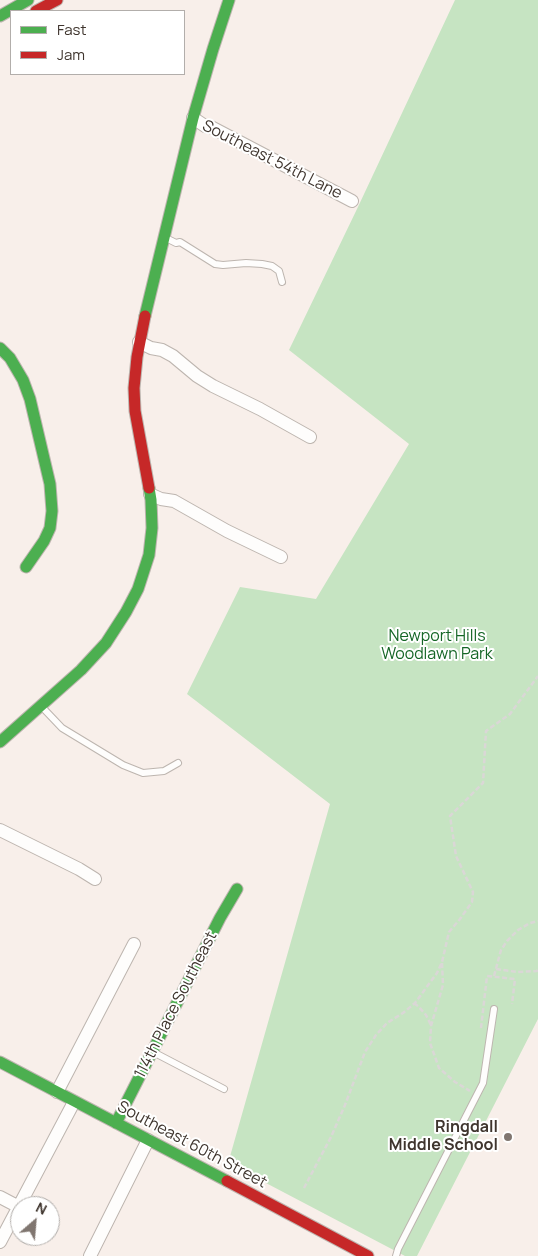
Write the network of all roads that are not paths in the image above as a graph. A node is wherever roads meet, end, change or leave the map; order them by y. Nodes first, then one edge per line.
1 (28, 0) edge
2 (57, 0) edge
3 (229, 0) edge
4 (10, 10) edge
5 (38, 10) edge
6 (193, 118) junction
7 (352, 201) dead end
8 (164, 237) junction
9 (282, 282) dead end
10 (139, 342) junction
11 (0, 348) edge
12 (310, 438) dead end
13 (150, 494) junction
14 (281, 557) dead end
15 (26, 567) dead end
16 (40, 706) junction
17 (0, 742) edge
18 (178, 763) dead end
19 (0, 830) edge
20 (95, 879) dead end
21 (237, 889) dead end
22 (134, 944) dead end
23 (494, 1009) dead end
24 (152, 1051) junction
25 (0, 1062) edge
26 (224, 1090) dead end
27 (57, 1092) junction
28 (74, 1102) junction
29 (116, 1123) junction
30 (148, 1140) junction
31 (24, 1196) edge
32 (10, 1223) edge
33 (0, 1242) edge
34 (90, 1256) edge
35 (368, 1256) edge
36 (396, 1256) edge

1 - 4 main road
2 - 5 main road
3 - 6 main road
6 - 7 street, Southeast 54th Lane
6 - 8 main road
8 - 9 lane
8 - 10 main road
10 - 12 street
10 - 13 main road
11 - 15 main road
13 - 14 street
13 - 16 main road
16 - 17 main road
16 - 18 lane
19 - 20 street
21 - 24 main road, 114th Place Southeast
22 - 27 street
23 - 36 lane
24 - 26 lane
24 - 29 main road, 114th Place Southeast
25 - 27 main road, Southeast 60th Street
27 - 28 main road, Southeast 60th Street
28 - 29 main road, Southeast 60th Street
28 - 31 street
29 - 30 main road, Southeast 60th Street
30 - 34 street
30 - 35 main road, Southeast 60th Street
32 - 33 street

